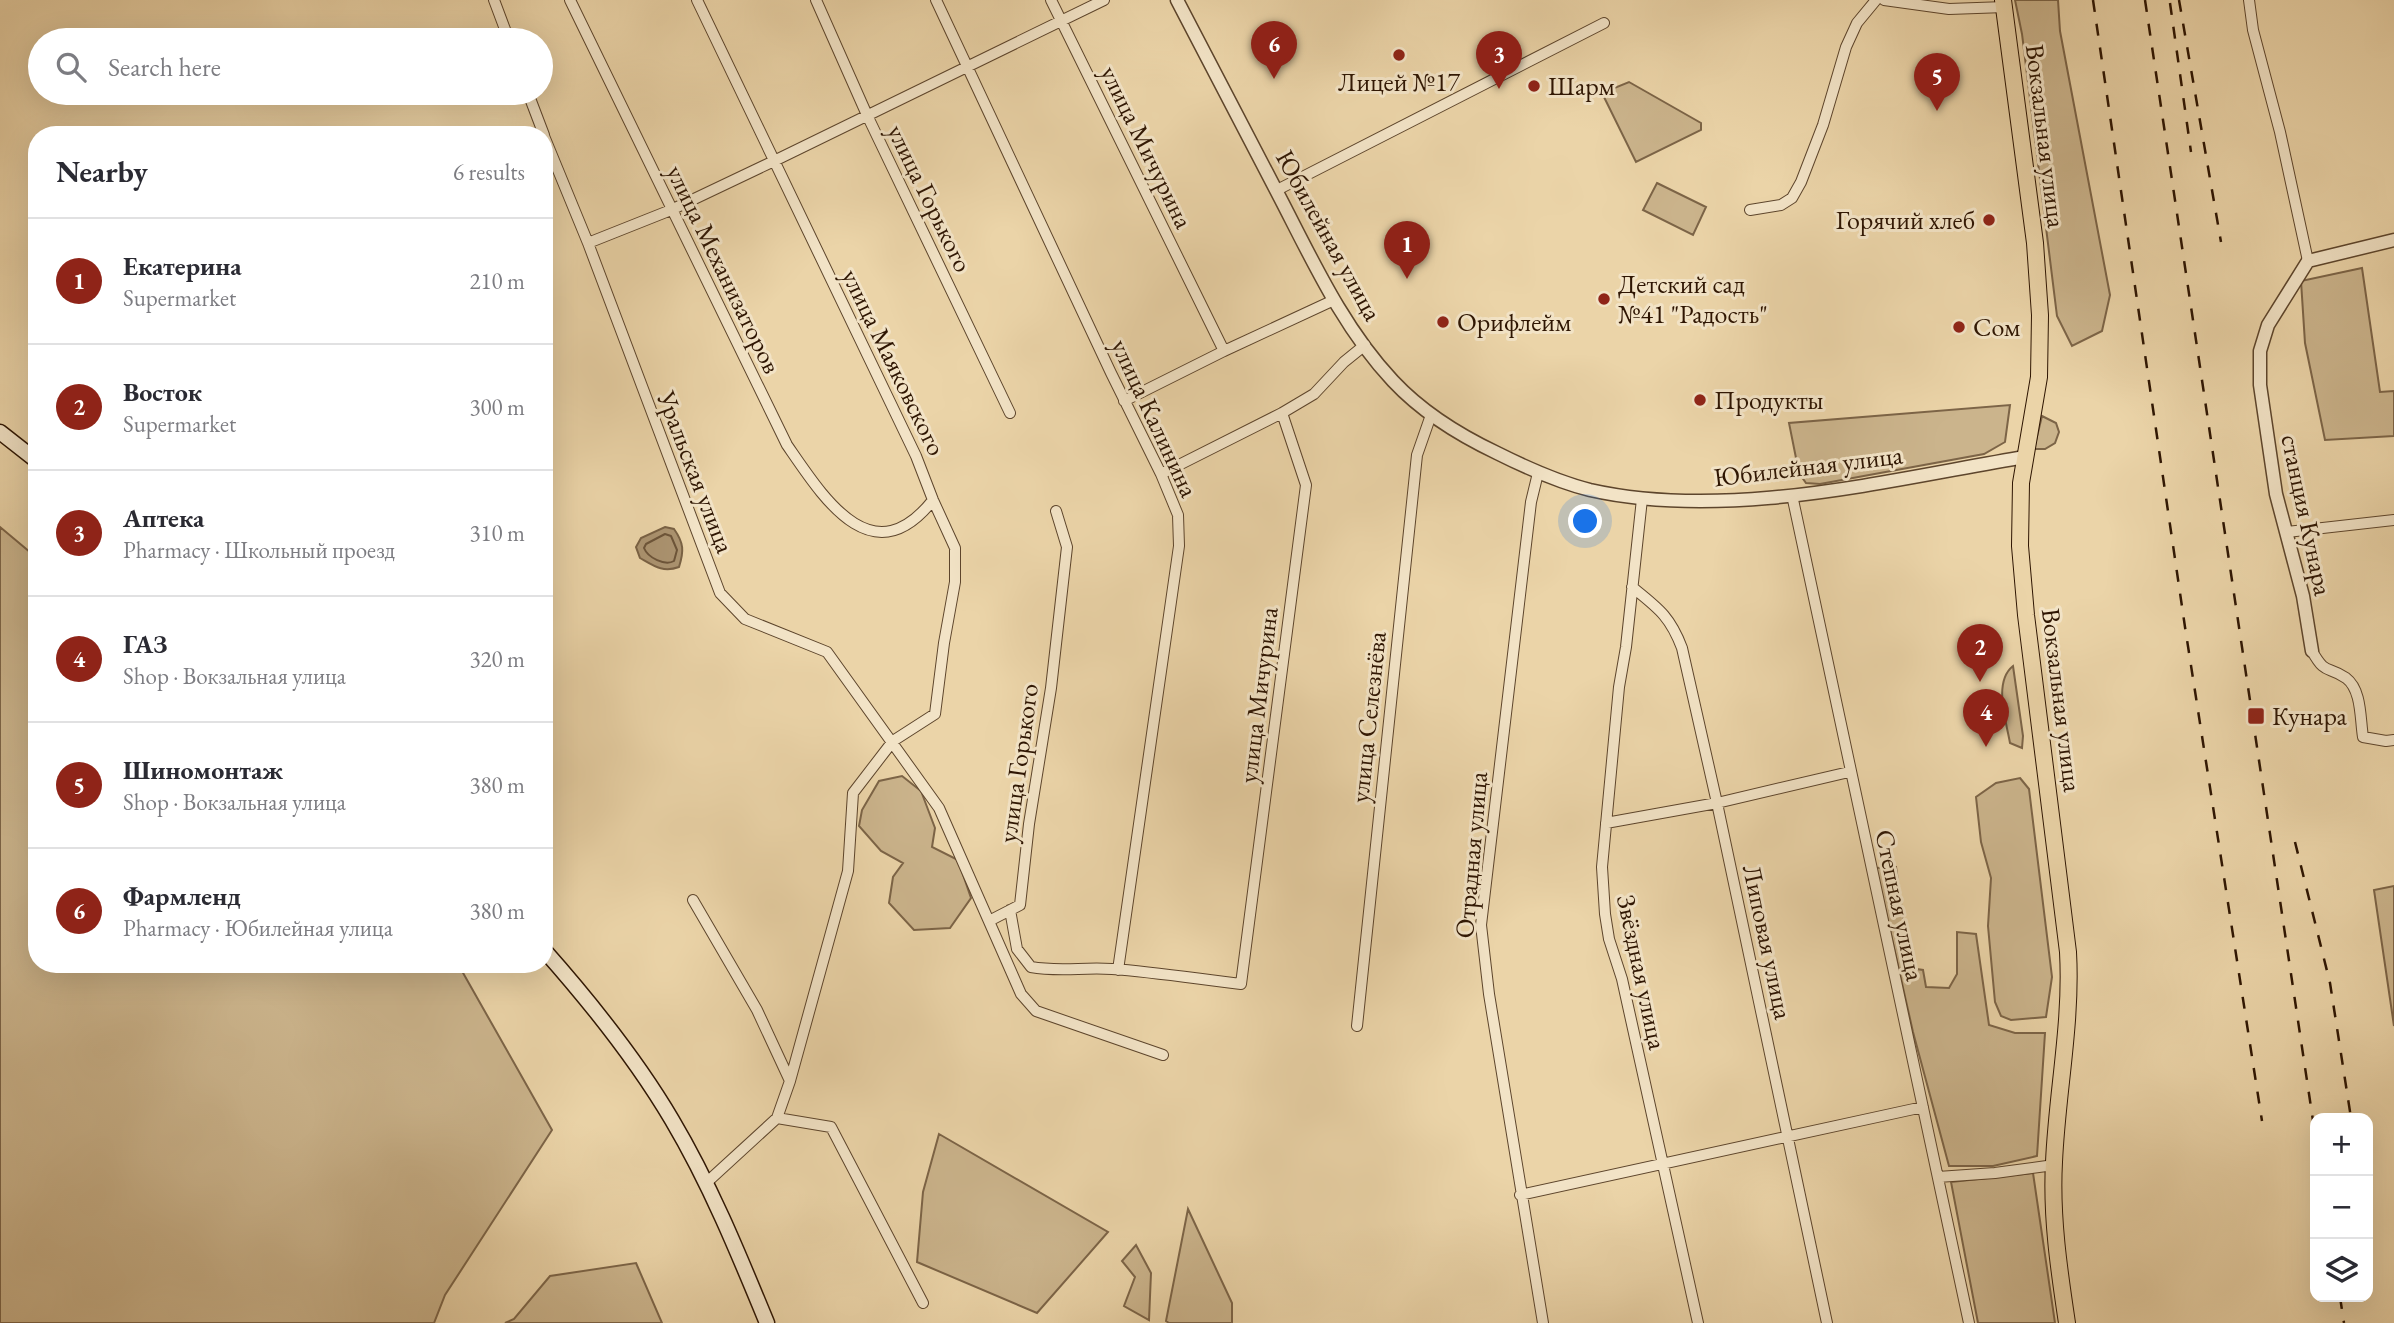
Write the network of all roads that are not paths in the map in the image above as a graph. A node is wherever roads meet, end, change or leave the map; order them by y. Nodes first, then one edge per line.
1 (494, 0) edge
2 (570, 0) edge
3 (697, 0) edge
4 (816, 0) edge
5 (936, 0) edge
6 (1051, 0) edge
7 (1104, 0) edge
8 (1177, 0) edge
9 (1876, 0) edge
10 (1884, 0) edge
11 (2249, 0) edge
12 (2004, 4) edge
13 (1062, 21) junction
14 (1604, 23) dead end
15 (504, 28) edge
16 (966, 66) junction
17 (532, 105) edge
18 (867, 115) junction
19 (540, 126) edge
20 (553, 160) edge
21 (774, 162) junction
22 (1276, 190) junction
23 (671, 210) junction
24 (1750, 210) dead end
25 (2394, 240) edge
26 (588, 243) junction
27 (2308, 261) junction
28 (1334, 300) junction
29 (1365, 345) junction
30 (1224, 351) junction
31 (1124, 401) junction
32 (1010, 413) dead end
33 (1282, 413) junction
34 (1431, 415) junction
35 (0, 432) edge
36 (28, 454) edge
37 (2025, 457) junction
38 (1538, 473) junction
39 (1161, 474) junction
40 (1791, 495) junction
41 (1642, 499) junction
42 (933, 500) junction
43 (1056, 511) dead end
44 (2394, 520) edge
45 (2287, 532) junction
46 (1632, 587) junction
47 (2312, 651) joint
48 (2394, 740) edge
49 (893, 741) junction
50 (1849, 772) junction
51 (1717, 803) junction
52 (1606, 823) junction
53 (693, 901) dead end
54 (1010, 911) junction
55 (989, 921) junction
56 (553, 961) edge
57 (1118, 970) junction
58 (1357, 1026) dead end
59 (1163, 1055) dead end
60 (790, 1081) junction
61 (1923, 1107) junction
62 (777, 1118) junction
63 (1788, 1137) junction
64 (2054, 1164) junction
65 (1662, 1165) junction
66 (1938, 1177) junction
67 (705, 1184) junction
68 (1520, 1195) junction
69 (923, 1303) dead end
70 (767, 1323) edge
71 (1543, 1323) edge
72 (1698, 1323) edge
73 (1827, 1323) edge
74 (1969, 1323) edge
75 (2067, 1323) edge

1 - 15 street
2 - 23 street, улица Механизаторов
3 - 21 street, улица Маяковского
4 - 18 street, улица Горького
5 - 16 street, улица Калинина
6 - 13 street, улица Мичурина
7 - 13 street
8 - 22 street, Юбилейная улица
9 - 24 street
10 - 12 street
11 - 27 street
12 - 37 main road, Вокзальная улица
13 - 16 street
13 - 30 street, улица Мичурина
14 - 22 street
16 - 18 street
16 - 31 street, улица Калинина
17 - 19 street, Уральская улица
18 - 21 street
18 - 32 street, улица Горького
20 - 26 street, Уральская улица
21 - 23 street
21 - 42 street, улица Маяковского
22 - 28 street, Юбилейная улица
23 - 26 street
23 - 42 street, улица Механизаторов
25 - 27 street
26 - 49 street, Уральская улица
27 - 45 street, станция Кунара
28 - 29 street, Юбилейная улица
28 - 30 street
29 - 33 street
29 - 34 street, Юбилейная улица
30 - 31 street
31 - 39 street, улица Калинина
33 - 39 street
33 - 57 street, улица Мичурина
34 - 38 street, Юбилейная улица
34 - 58 street, улица Селезнёва
35 - 36 main road
37 - 40 street, Юбилейная улица
37 - 64 main road, Вокзальная улица
38 - 41 street, Юбилейная улица
38 - 68 street, Отрадная улица
39 - 57 street, улица Калинина
40 - 41 street, Юбилейная улица
40 - 50 street, Степная улица
41 - 46 street, Звёздная улица
42 - 49 street, улица Маяковского
43 - 54 street, улица Горького
44 - 45 street
45 - 47 street, станция Кунара
46 - 51 street, Липовая улица
46 - 52 street, Звёздная улица
47 - 48 street, станция Кунара
49 - 55 street, Уральская улица
49 - 60 street, улица Маяковского
50 - 51 street
50 - 61 street, Степная улица
51 - 52 street
51 - 63 street, Липовая улица
52 - 65 street, Звёздная улица
53 - 60 street
54 - 55 street
54 - 57 street
55 - 59 street, Уральская улица
56 - 67 main road
60 - 62 street, улица Маяковского
61 - 63 street
61 - 66 street, Степная улица
62 - 67 street
62 - 69 street
63 - 65 street
63 - 73 street, Липовая улица
64 - 66 street
64 - 75 main road, Вокзальная улица
65 - 68 street
65 - 72 street, Звёздная улица
66 - 74 street, Степная улица
67 - 70 main road
68 - 71 street, Отрадная улица

